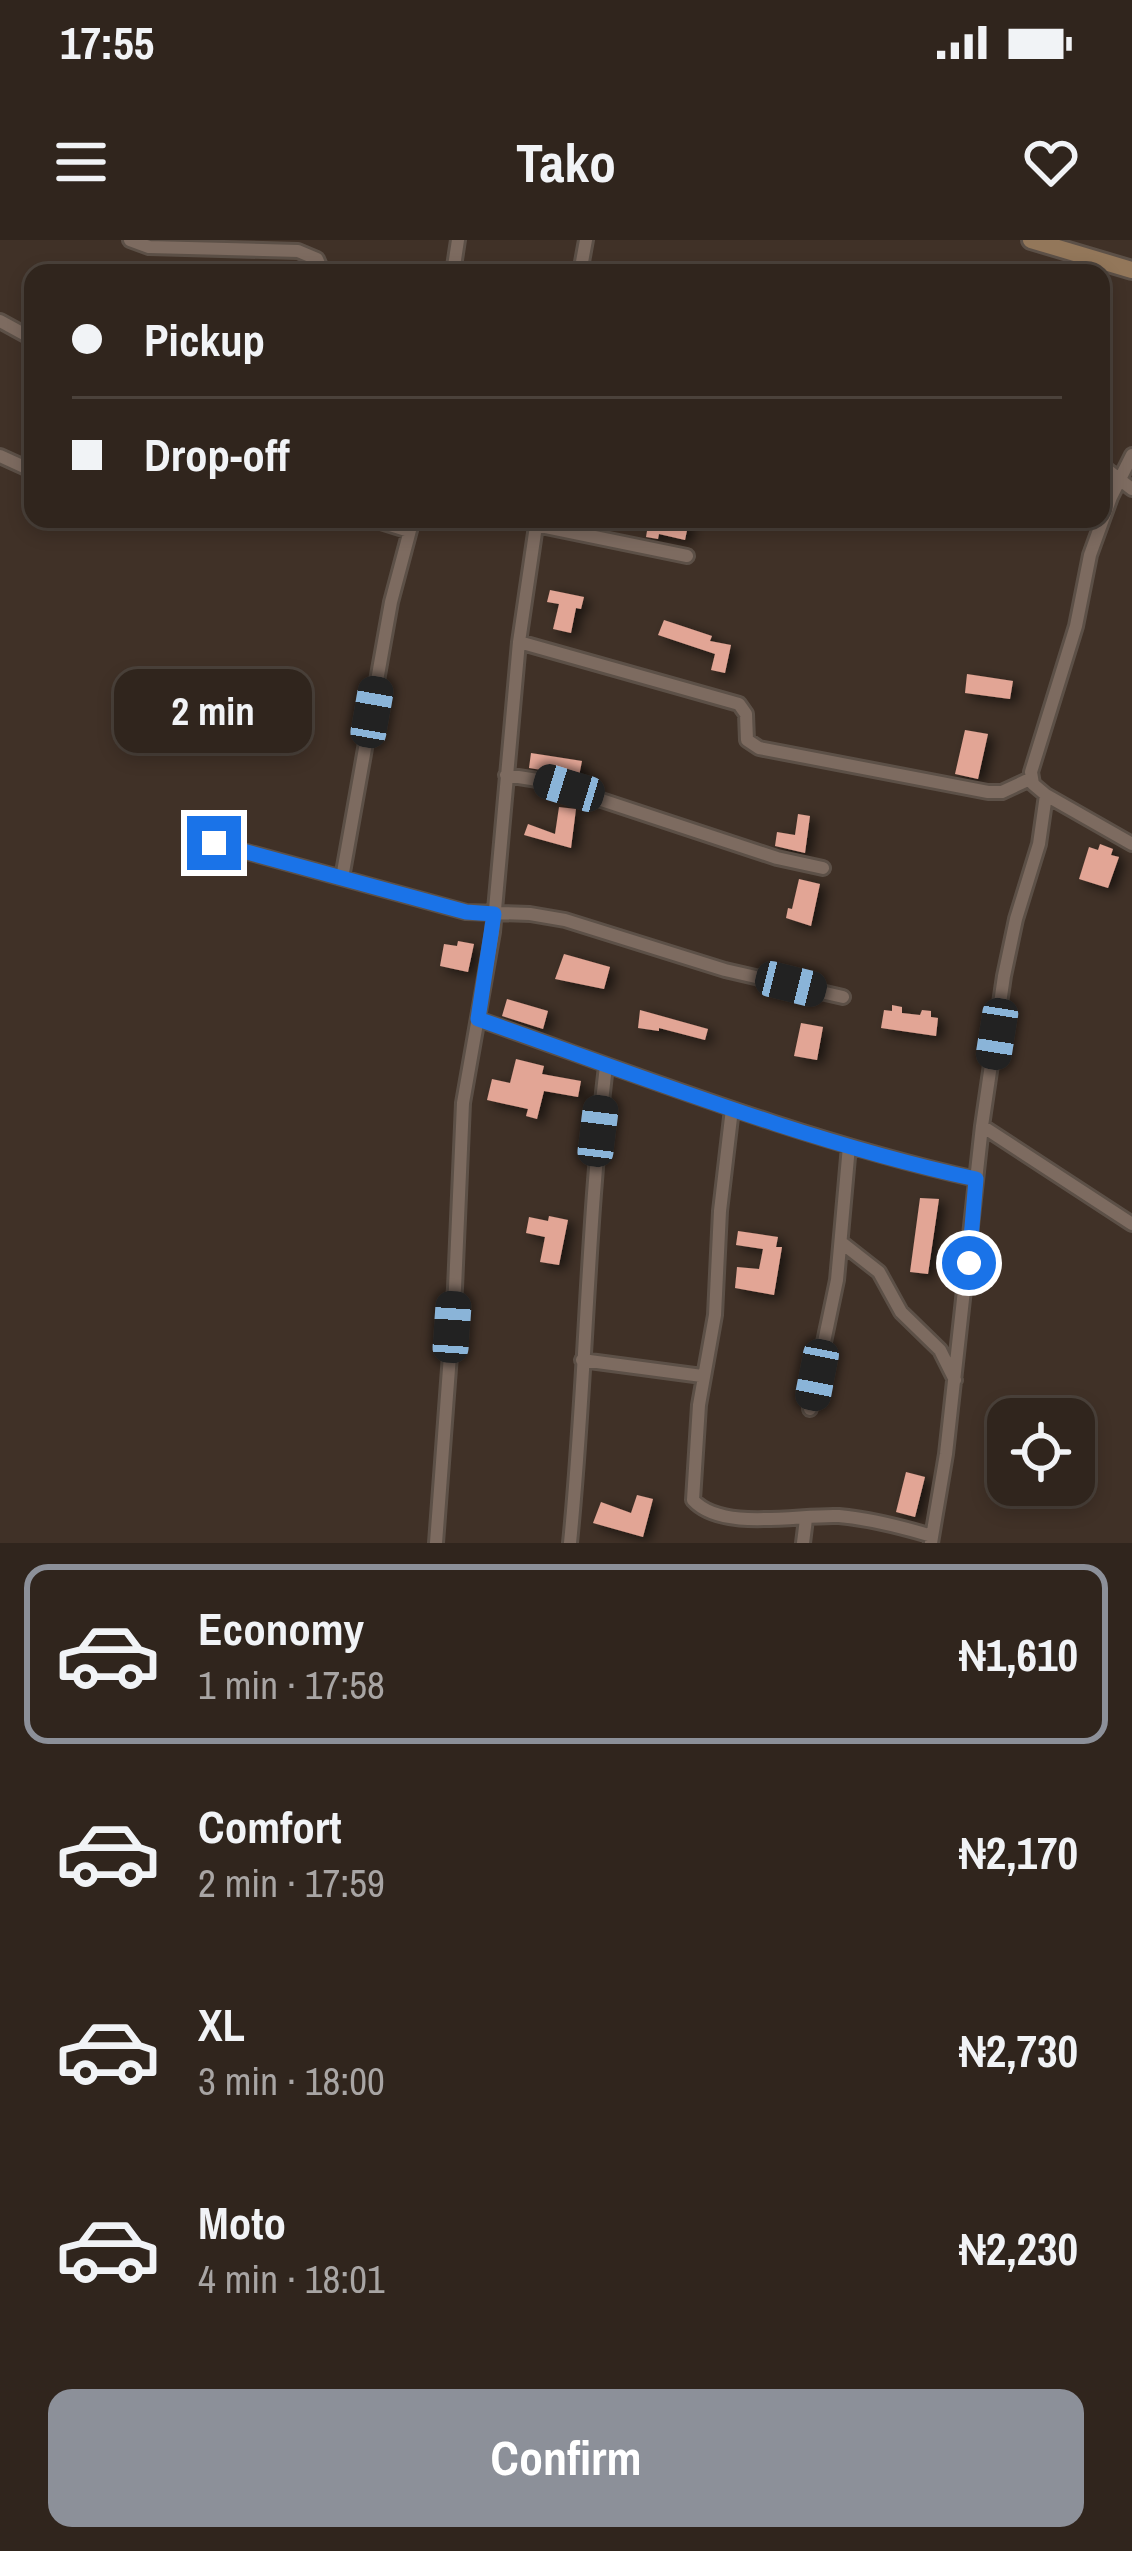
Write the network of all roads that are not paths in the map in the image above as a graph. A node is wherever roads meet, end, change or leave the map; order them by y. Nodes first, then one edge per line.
1 (130, 240) edge
2 (1031, 240) edge
3 (1065, 245) edge
4 (318, 264) edge
5 (1132, 270) edge
6 (1132, 455) edge
7 (1110, 473) edge
8 (1118, 480) junction
9 (1132, 490) edge
10 (1110, 502) edge
11 (410, 528) edge
12 (536, 528) edge
13 (563, 528) edge
14 (1101, 528) edge
15 (687, 556) dead end
16 (519, 642) junction
17 (506, 775) junction
18 (1032, 778) junction
19 (1046, 795) junction
20 (214, 843) dead end
21 (1132, 844) edge
22 (823, 868) dead end
23 (342, 878) junction
24 (494, 914) junction
25 (843, 997) dead end
26 (478, 1019) junction
27 (606, 1066) junction
28 (732, 1109) junction
29 (982, 1126) junction
30 (849, 1146) junction
31 (976, 1179) junction
32 (1132, 1224) edge
33 (842, 1244) junction
34 (582, 1360) junction
35 (702, 1376) junction
36 (956, 1381) junction
37 (810, 1409) dead end
38 (806, 1519) junction
39 (932, 1539) edge
40 (436, 1543) edge
41 (570, 1543) edge
42 (803, 1543) edge

1 - 4 street
2 - 3 main road
3 - 5 main road
6 - 8 street
7 - 8 street
8 - 9 street
8 - 10 street
11 - 23 street
12 - 16 street
13 - 15 street
14 - 18 street
16 - 17 street
16 - 18 street
17 - 22 street
17 - 24 street
18 - 19 street
19 - 21 street
19 - 29 street
20 - 23 street
23 - 24 street
24 - 25 street
24 - 26 street
26 - 27 street
26 - 40 street
27 - 28 street
27 - 34 street
28 - 30 street
28 - 35 street
29 - 31 street
29 - 32 street
30 - 31 street
30 - 33 street
31 - 36 street
33 - 36 street
33 - 37 street
34 - 35 street
34 - 41 street
35 - 38 street
36 - 39 street
38 - 39 street
38 - 42 street

